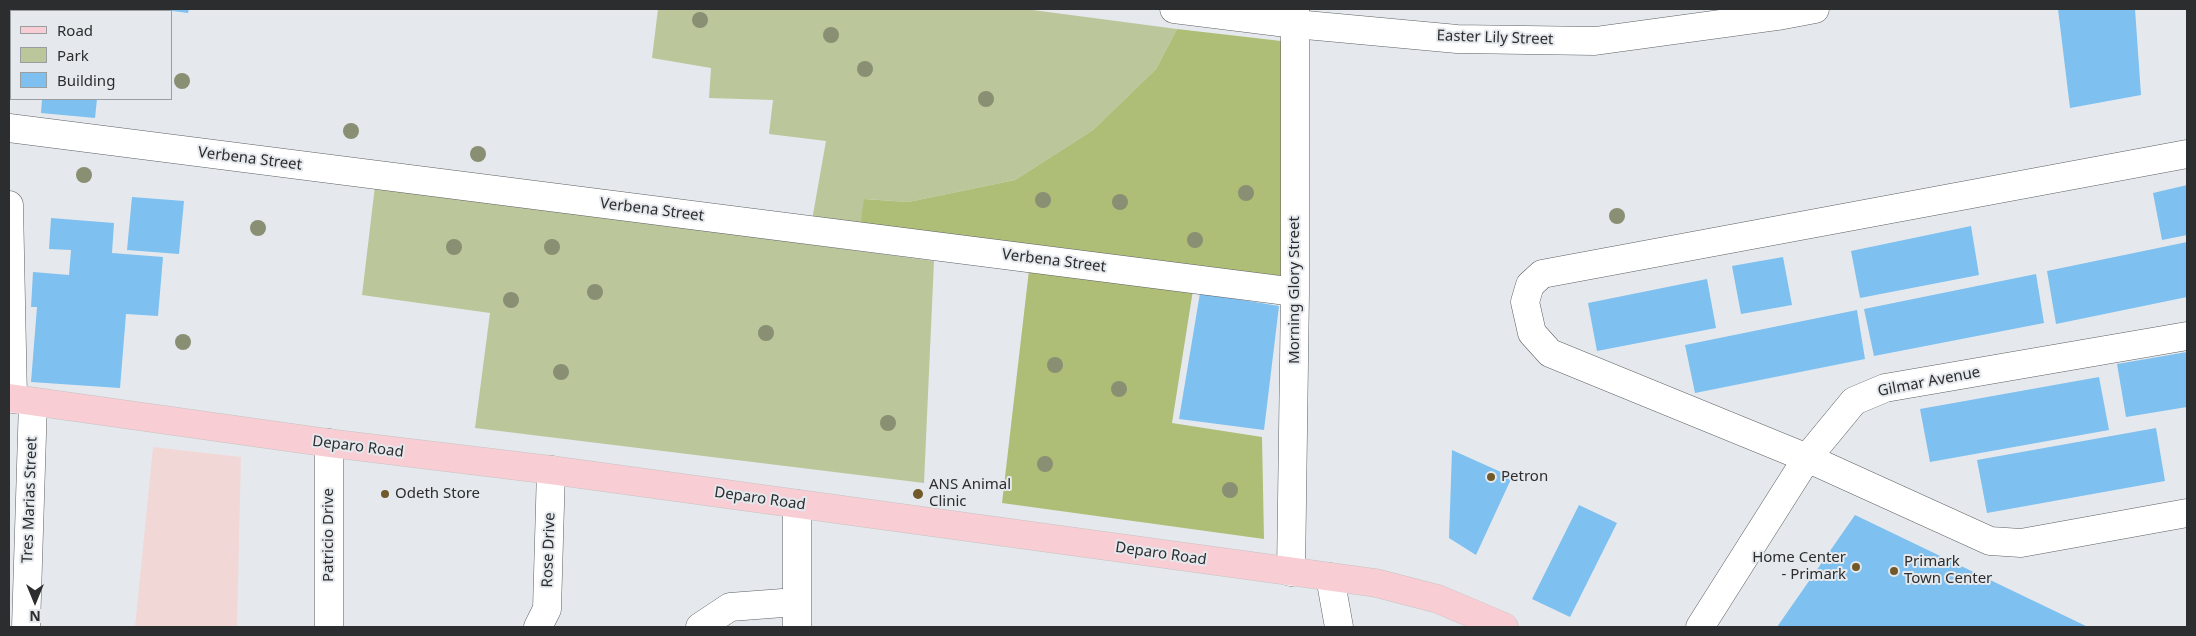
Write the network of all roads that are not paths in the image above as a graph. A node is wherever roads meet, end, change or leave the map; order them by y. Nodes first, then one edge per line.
1 (1174, 9) edge
2 (1815, 9) edge
3 (1295, 16) edge
4 (9, 128) edge
5 (2187, 154) edge
6 (9, 205) edge
7 (1295, 292) junction
8 (2187, 336) edge
9 (18, 400) edge
10 (329, 443) junction
11 (1807, 458) junction
12 (551, 470) junction
13 (797, 504) junction
14 (2187, 513) edge
15 (1291, 572) junction
16 (1330, 577) junction
17 (796, 614) edge
18 (26, 627) edge
19 (329, 627) edge
20 (538, 627) edge
21 (700, 627) edge
22 (1339, 627) edge
23 (1504, 627) edge
24 (1700, 627) edge

1 - 3 street, Easter Lily Street
2 - 3 street, Easter Lily Street
3 - 7 street, Morning Glory Street
4 - 7 street, Verbena Street
5 - 11 street
6 - 9 street, Tres Marias Street
7 - 15 street, Morning Glory Street
8 - 11 street, Gilmar Avenue
9 - 10 main road, Deparo Road
9 - 18 street, Tres Marias Street
10 - 12 main road, Deparo Road
10 - 19 street, Patricio Drive
11 - 14 street
11 - 24 street, Gilmar Avenue
12 - 13 main road, Deparo Road
12 - 20 street, Rose Drive
13 - 15 main road, Deparo Road
13 - 17 street
15 - 16 main road, Deparo Road
16 - 22 street
16 - 23 main road, Deparo Road
17 - 21 street

